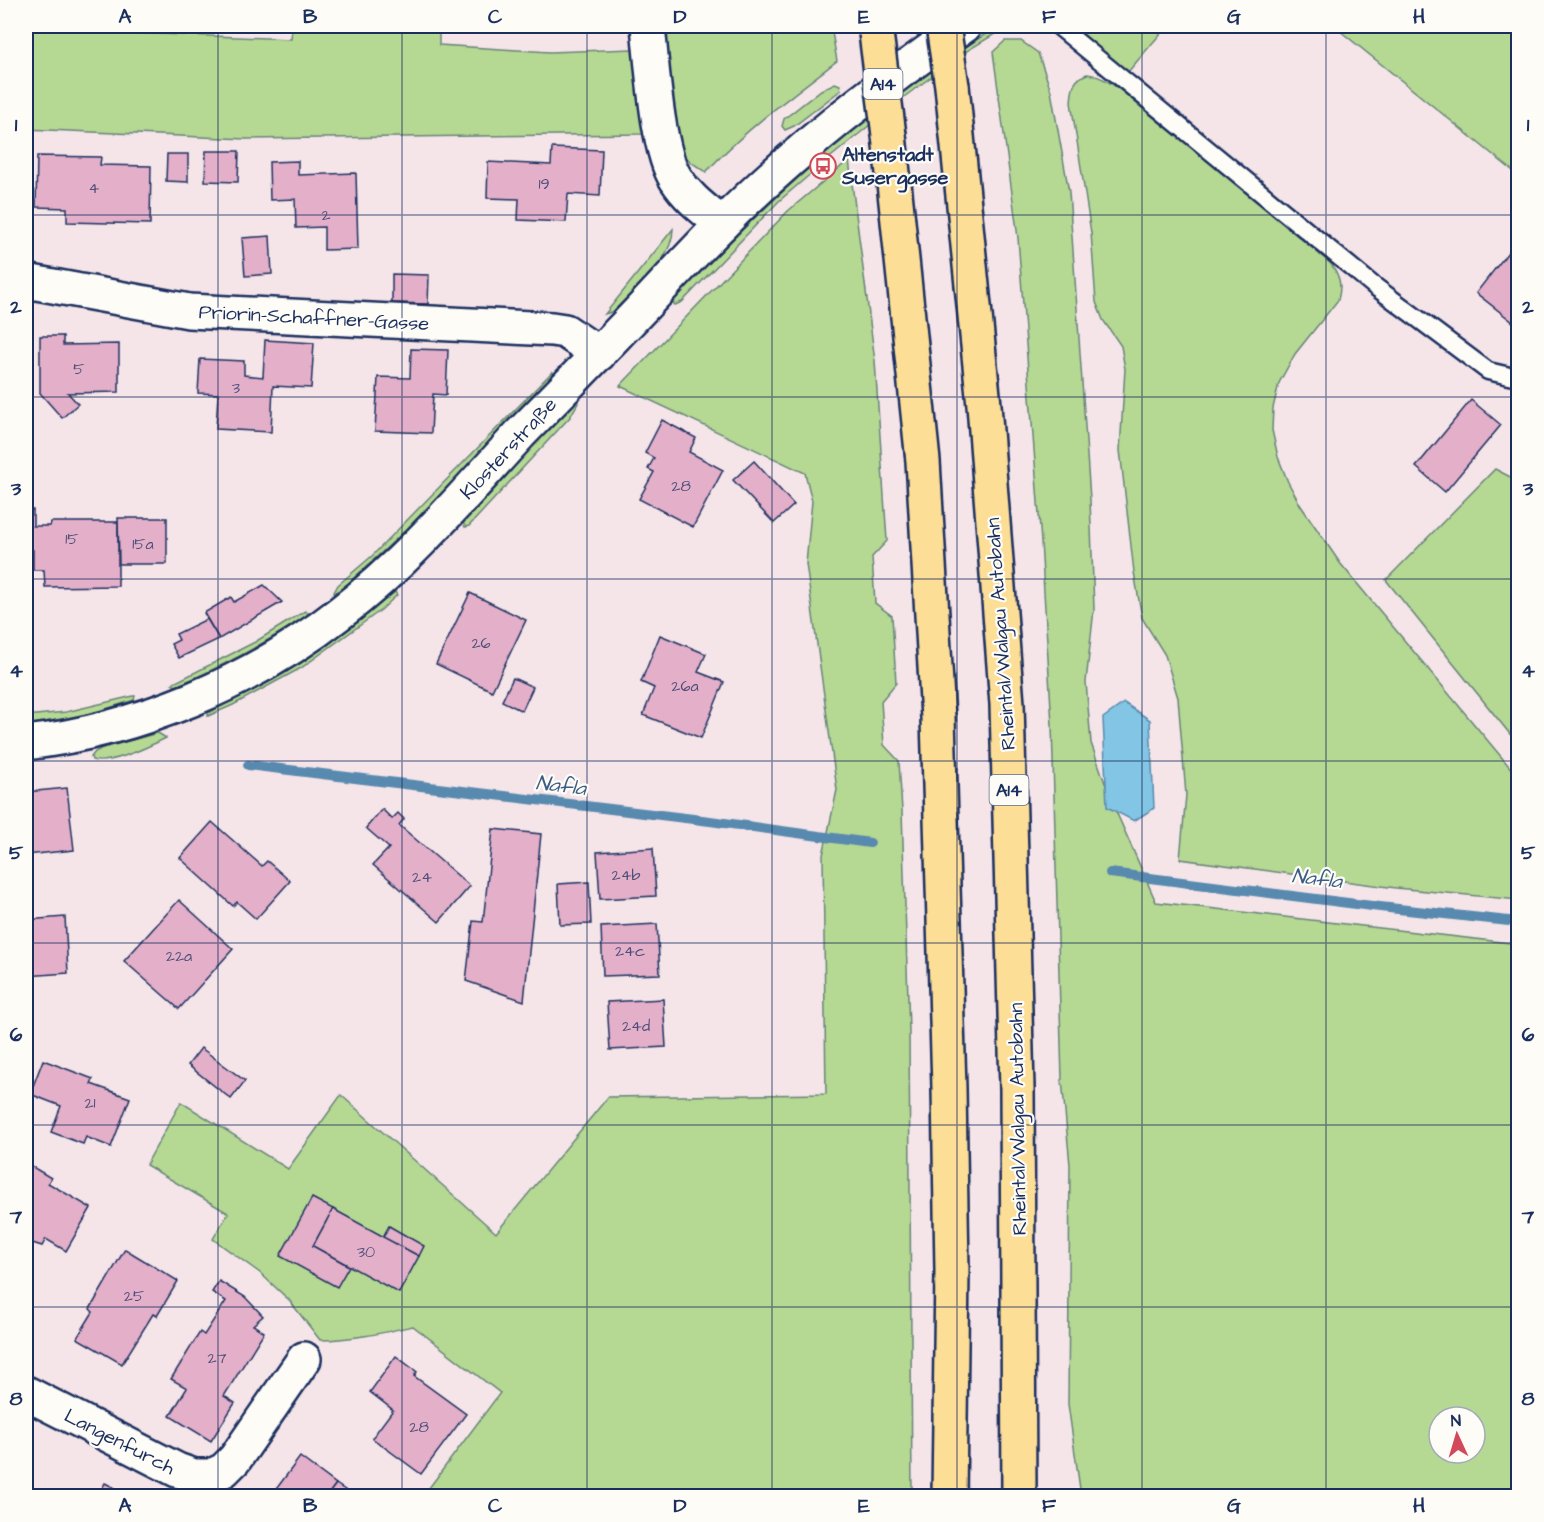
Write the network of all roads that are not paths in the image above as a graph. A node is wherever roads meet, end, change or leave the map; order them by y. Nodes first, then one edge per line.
1 (648, 26) edge
2 (964, 26) edge
3 (1058, 26) edge
4 (876, 29) edge
5 (936, 38) edge
6 (722, 224) junction
7 (26, 281) edge
8 (598, 354) junction
9 (1518, 378) edge
10 (26, 743) edge
11 (304, 1359) dead end
12 (26, 1393) edge
13 (949, 1497) edge
14 (1019, 1497) edge

1 - 6 main road
2 - 5 main road, Klosterstraße
3 - 9 lane
4 - 13 highway, A14, bridge
5 - 6 main road, Klosterstraße
5 - 14 highway, Rheintal/Walgau Autobahn / A14, bridge
6 - 8 main road, Klosterstraße
7 - 8 main road, Priorin-Schaffner-Gasse
8 - 10 main road, Klosterstraße
11 - 12 main road, Langenfurch

